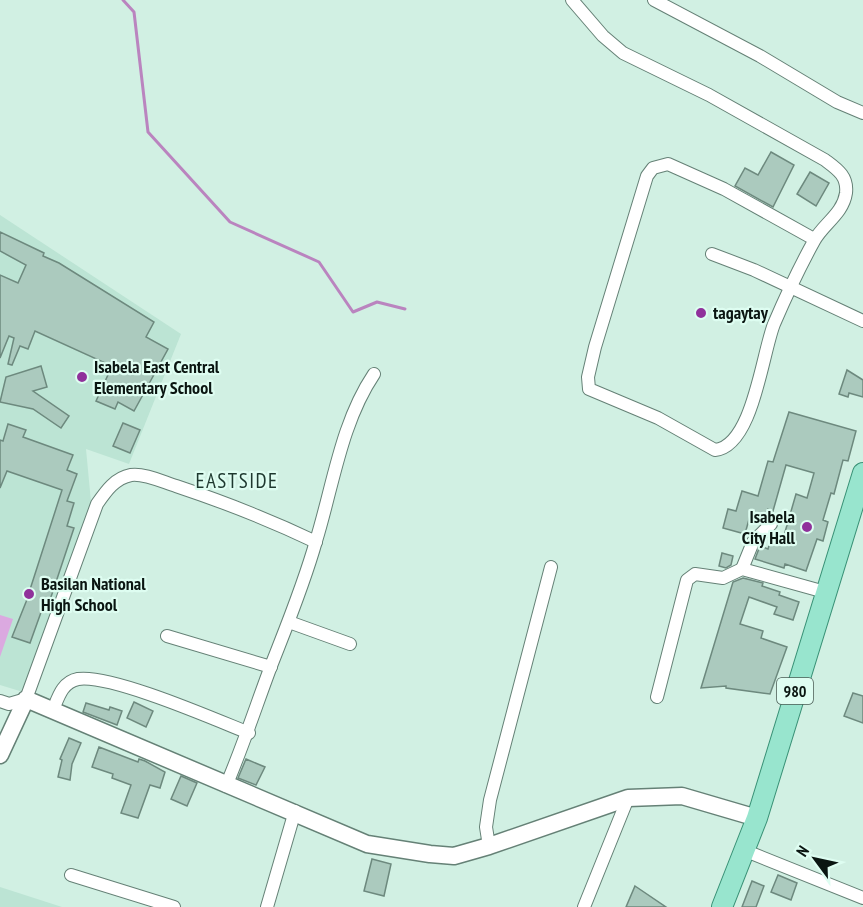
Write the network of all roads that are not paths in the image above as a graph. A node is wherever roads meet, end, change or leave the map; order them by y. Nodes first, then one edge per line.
1 (572, 0) edge
2 (654, 0) edge
3 (863, 113) edge
4 (814, 239) junction
5 (712, 254) dead end
6 (791, 287) junction
7 (863, 321) edge
8 (374, 374) dead end
9 (863, 472) edge
10 (857, 518) edge
11 (771, 524) dead end
12 (316, 542) junction
13 (551, 567) dead end
14 (742, 569) junction
15 (825, 592) junction
16 (289, 622) junction
17 (167, 636) dead end
18 (350, 644) dead end
19 (271, 667) junction
20 (657, 697) dead end
21 (26, 699) junction
22 (0, 700) edge
23 (53, 710) junction
24 (249, 733) junction
25 (0, 755) edge
26 (226, 786) junction
27 (628, 798) junction
28 (295, 811) junction
29 (757, 818) junction
30 (489, 846) junction
31 (746, 851) junction
32 (72, 875) dead end
33 (863, 898) edge
34 (174, 907) edge
35 (267, 907) edge
36 (584, 907) edge
37 (722, 907) edge

1 - 4 street
2 - 3 street
4 - 6 street
4 - 6 street
5 - 6 street
6 - 7 street
8 - 12 street
9 - 10 main road, 980
10 - 15 main road, 980
11 - 14 street
12 - 16 street
12 - 21 street
13 - 30 street
14 - 15 street
14 - 20 street
15 - 29 main road, 980
16 - 18 street
16 - 19 street
17 - 19 street
19 - 24 street
21 - 22 street
21 - 23 street
21 - 25 street
23 - 24 street
23 - 26 street
24 - 26 street
26 - 28 street
27 - 29 street
27 - 30 street
27 - 36 street
28 - 30 street
28 - 35 street
29 - 31 main road, 980
31 - 33 street
31 - 37 main road, 980
32 - 34 street

